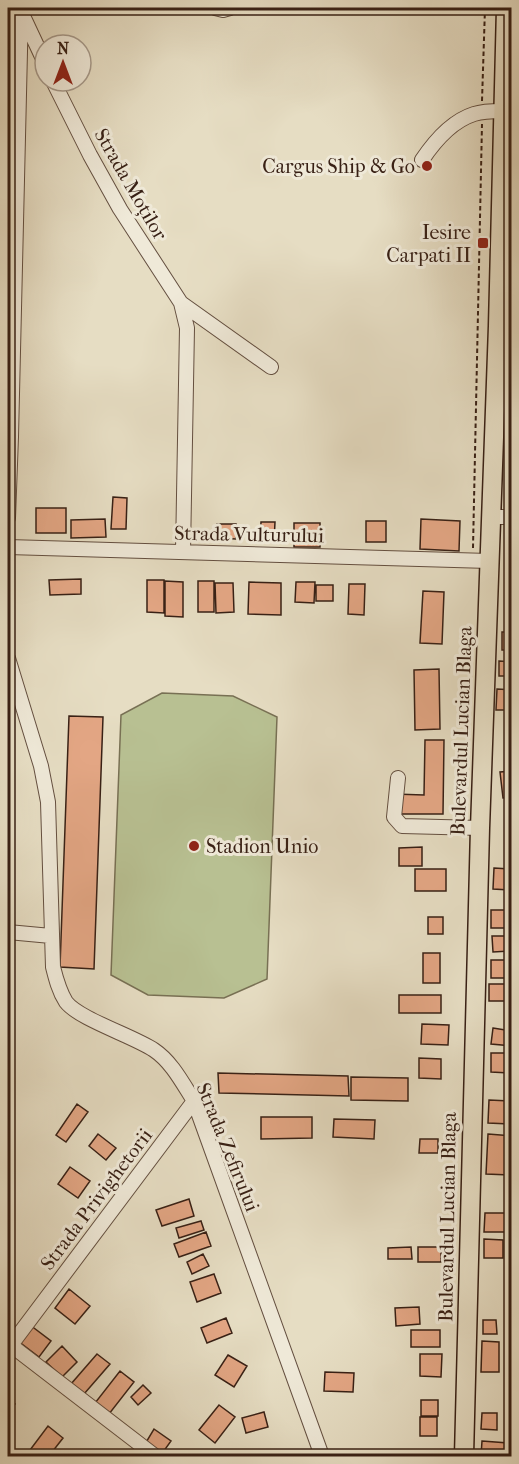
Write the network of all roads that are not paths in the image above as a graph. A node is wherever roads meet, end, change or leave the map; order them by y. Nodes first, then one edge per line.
1 (215, 8) edge
2 (230, 8) edge
3 (506, 8) edge
4 (21, 10) edge
5 (33, 36) edge
6 (14, 72) edge
7 (59, 93) edge
8 (507, 111) edge
9 (422, 160) dead end
10 (181, 303) junction
11 (505, 326) edge
12 (271, 367) dead end
13 (9, 453) edge
14 (491, 516) junction
15 (512, 517) edge
16 (8, 518) edge
17 (8, 547) edge
18 (183, 552) junction
19 (489, 561) junction
20 (8, 658) edge
21 (398, 778) dead end
22 (480, 828) junction
23 (8, 932) edge
24 (51, 936) junction
25 (194, 1101) junction
26 (8, 1346) edge
27 (155, 1456) edge
28 (322, 1456) edge
29 (464, 1456) edge

1 - 2 street
3 - 8 main road, Bulevardul Lucian Blaga
4 - 5 street
4 - 6 street
6 - 13 street
7 - 10 street, Strada Moților
8 - 9 street
8 - 11 main road, Bulevardul Lucian Blaga
10 - 12 street, Strada Moților
10 - 18 street, Strada Moților
11 - 14 main road, Bulevardul Lucian Blaga
13 - 16 street
14 - 15 street
14 - 19 main road, Bulevardul Lucian Blaga
17 - 18 street, Strada Vulturului
18 - 19 street, Strada Vulturului
19 - 22 main road, Bulevardul Lucian Blaga
20 - 24 street, Strada Zefirului
21 - 22 street
22 - 29 main road, Bulevardul Lucian Blaga
23 - 24 street
24 - 25 street, Strada Zefirului
25 - 26 street, Strada Privighetorii
25 - 28 street, Strada Zefirului
26 - 27 street

